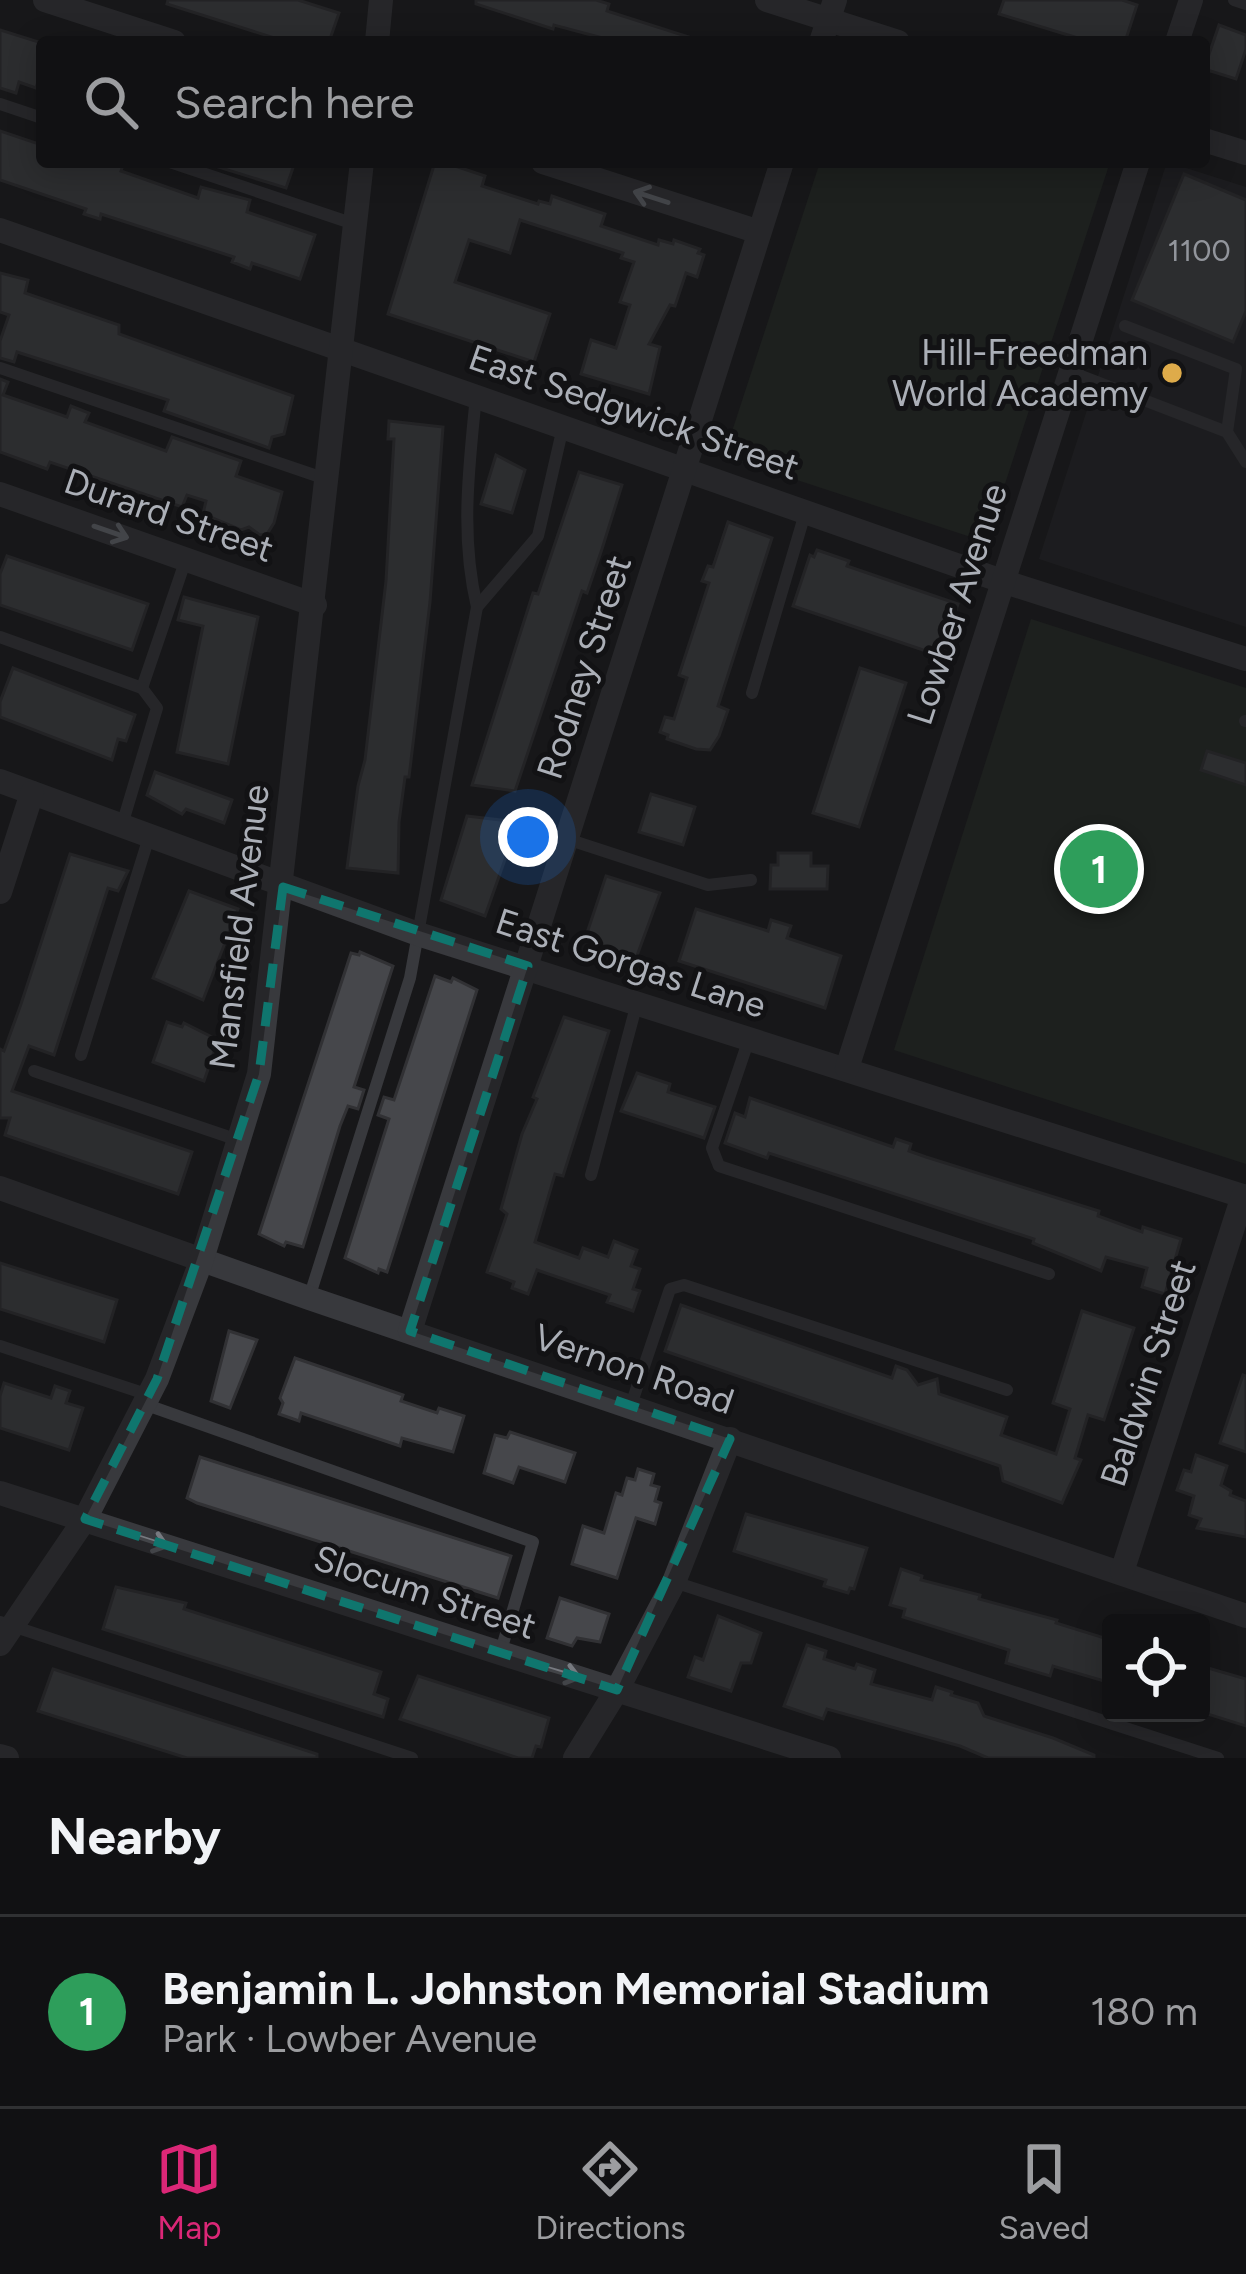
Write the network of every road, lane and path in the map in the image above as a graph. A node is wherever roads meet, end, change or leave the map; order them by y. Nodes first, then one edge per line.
1 (45, 0) edge
2 (381, 0) edge
3 (767, 0) edge
4 (1191, 0) edge
5 (1234, 0) edge
6 (1246, 4) edge
7 (828, 21) edge
8 (156, 36) edge
9 (377, 36) edge
10 (878, 36) edge
11 (1179, 36) edge
12 (0, 104) edge
13 (36, 116) edge
14 (1210, 142) edge
15 (1246, 153) edge
16 (188, 168) edge
17 (361, 168) edge
18 (562, 168) edge
19 (780, 168) edge
20 (1136, 168) edge
21 (354, 224) junction
22 (0, 230) edge
23 (759, 232) junction
24 (1125, 326) dead end
25 (343, 350) junction
26 (1241, 364) edge
27 (0, 368) edge
28 (1070, 372) junction
29 (476, 396) junction
30 (1229, 413) junction
31 (1246, 418) edge
32 (563, 425) junction
33 (1227, 432) junction
34 (1246, 462) edge
35 (687, 467) junction
36 (327, 479) junction
37 (0, 494) edge
38 (806, 510) junction
39 (186, 558) junction
40 (1002, 580) junction
41 (315, 604) junction
42 (477, 607) junction
43 (0, 638) edge
44 (1246, 659) edge
45 (142, 688) junction
46 (752, 693) dead end
47 (0, 781) edge
48 (32, 793) junction
49 (121, 826) junction
50 (149, 838) junction
51 (566, 838) junction
52 (751, 880) dead end
53 (283, 887) junction
54 (0, 892) edge
55 (418, 934) junction
56 (528, 966) junction
57 (638, 1003) junction
58 (749, 1038) junction
59 (81, 1055) dead end
60 (847, 1068) junction
61 (34, 1071) dead end
62 (239, 1141) junction
63 (591, 1174) dead end
64 (0, 1188) edge
65 (1245, 1197) edge
66 (202, 1259) junction
67 (1048, 1274) dead end
68 (309, 1298) junction
69 (410, 1331) junction
70 (0, 1346) edge
71 (1007, 1390) dead end
72 (146, 1400) junction
73 (631, 1405) junction
74 (730, 1439) junction
75 (0, 1492) edge
76 (85, 1520) junction
77 (1121, 1572) junction
78 (674, 1582) junction
79 (1246, 1616) edge
80 (4, 1630) edge
81 (500, 1655) junction
82 (617, 1690) junction
83 (412, 1758) edge
84 (575, 1758) edge
85 (829, 1758) edge
86 (1218, 1758) edge

1 - 8 street
2 - 9 street
3 - 7 street
4 - 11 street
5 - 6 lane
7 - 10 street
12 - 13 lane
14 - 15 street
16 - 21 lane
17 - 21 street, Mansfield Avenue
23 -> 18 street
19 - 23 street, Rodney Street
20 - 28 street, Lowber Avenue
21 - 25 street, Mansfield Avenue
22 - 25 street, East Sedgwick Street
23 - 35 street, Rodney Street
24 - 26 lane
25 - 29 street, East Sedgwick Street
25 - 36 street, Mansfield Avenue
26 - 30 lane
27 - 36 lane
28 - 33 lane
28 - 40 street, Lowber Avenue
29 - 32 street, East Sedgwick Street
29 - 42 lane
30 - 31 lane
30 - 33 lane
32 - 35 street, East Sedgwick Street
32 - 42 lane
33 - 34 lane
35 - 38 street, East Sedgwick Street
35 - 51 street, Rodney Street
36 - 41 street, Mansfield Avenue
37 -> 39 street, Durard Street
38 - 40 street, East Sedgwick Street
38 - 46 lane
39 - 41 street, Durard Street
39 - 45 lane
40 - 44 street, East Sedgwick Street
40 - 60 street, Lowber Avenue
41 - 53 street, Mansfield Avenue
42 - 55 lane
43 - 45 lane
45 - 49 lane
47 - 48 street, East Gorgas Lane
48 - 49 street, East Gorgas Lane
48 - 54 street
49 - 50 street, East Gorgas Lane
50 - 53 street, East Gorgas Lane
50 - 59 lane
51 - 52 lane
51 - 56 street, Rodney Street
53 - 55 street, East Gorgas Lane
53 - 62 street, Mansfield Avenue
55 - 56 street, East Gorgas Lane
55 - 68 lane
56 - 57 street, East Gorgas Lane
56 - 69 street, Rodney Street
57 - 58 street, East Gorgas Lane
57 - 63 lane
58 - 60 street, East Gorgas Lane
58 - 67 lane
60 - 65 street, East Gorgas Lane
61 - 62 lane
62 - 66 street, Mansfield Avenue
64 - 66 street, Vernon Road
65 - 77 street, Baldwin Street
66 - 68 street, Vernon Road
66 - 72 street, Mansfield Avenue
68 - 69 street, Vernon Road
69 - 73 street, Vernon Road
70 - 72 lane
71 - 73 lane
72 - 76 street, Mansfield Avenue
72 - 81 lane
73 - 74 street, Vernon Road
74 - 77 street, Vernon Road
74 - 78 street
75 - 76 street, Slocum Street
76 - 80 street, Mansfield Avenue
76 -> 81 street, Slocum Street
77 - 79 street, Vernon Road
78 - 82 street
78 - 86 lane
80 - 83 lane
81 -> 82 street, Slocum Street
82 - 84 street
82 - 85 street, Slocum Street

